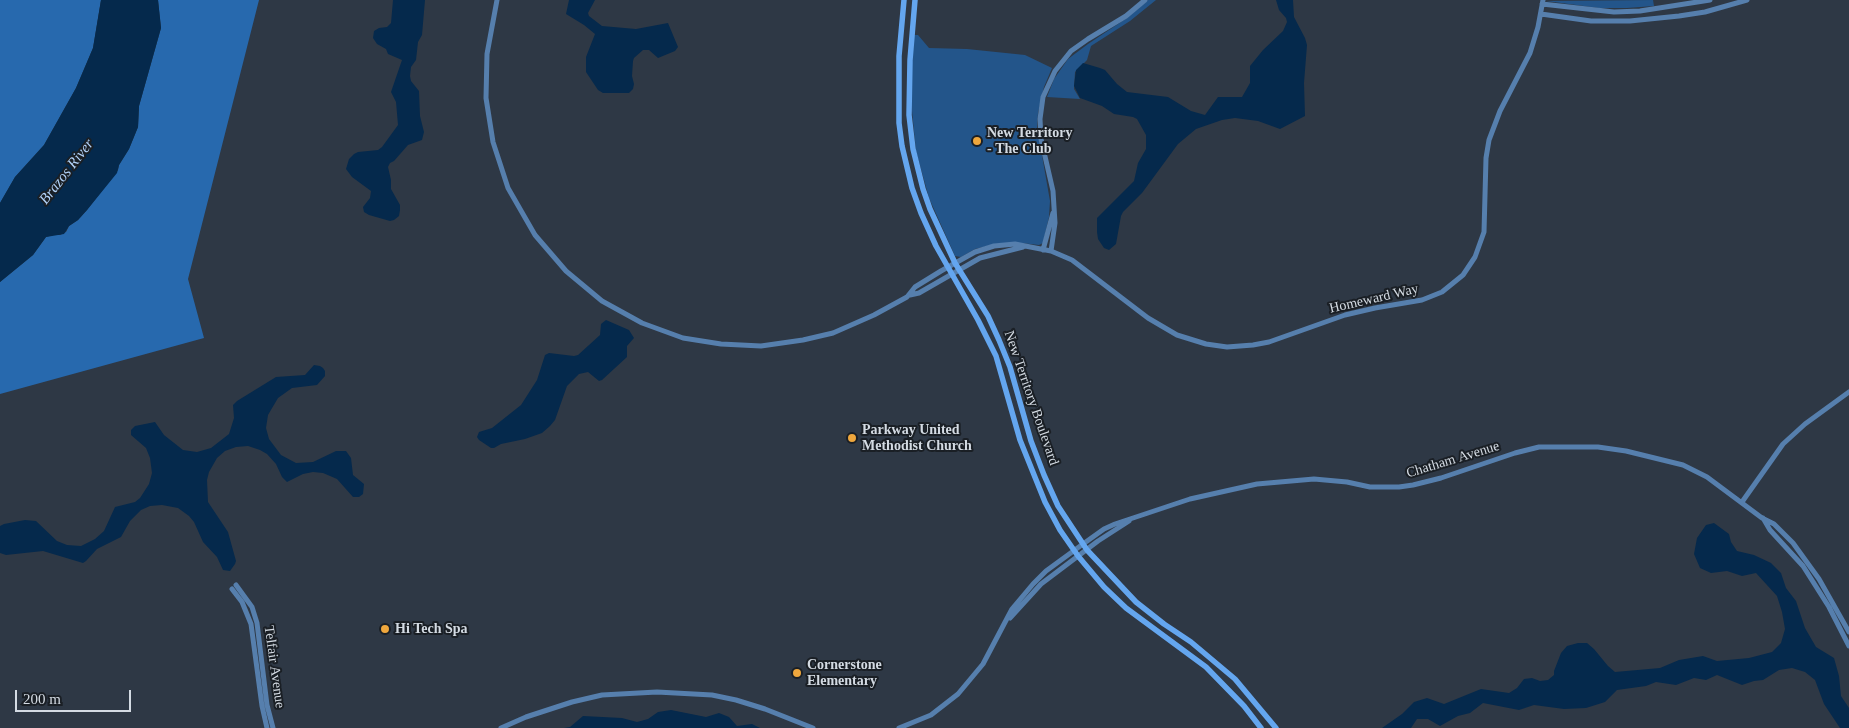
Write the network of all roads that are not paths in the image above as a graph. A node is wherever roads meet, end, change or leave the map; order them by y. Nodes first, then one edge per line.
1 (497, 0) edge
2 (904, 0) edge
3 (915, 0) edge
4 (1145, 0) edge
5 (1710, 0) edge
6 (1746, 0) edge
7 (1543, 2) edge
8 (1541, 14) junction
9 (916, 165) junction
10 (907, 168) junction
11 (1054, 210) junction
12 (1023, 247) junction
13 (1043, 250) junction
14 (1051, 251) junction
15 (955, 263) junction
16 (947, 268) junction
17 (959, 270) junction
18 (951, 275) junction
19 (909, 295) junction
20 (994, 329) junction
21 (985, 334) junction
22 (1849, 392) edge
23 (1018, 396) junction
24 (1008, 399) junction
25 (1742, 502) junction
26 (1137, 516) junction
27 (1762, 518) junction
28 (1083, 544) junction
29 (1074, 550) junction
30 (1087, 550) junction
31 (1078, 556) junction
32 (1118, 585) junction
33 (1104, 586) junction
34 (1005, 624) junction
35 (1849, 632) edge
36 (1849, 646) edge
37 (266, 728) edge
38 (272, 728) edge
39 (501, 728) edge
40 (814, 728) edge
41 (899, 728) edge
42 (1261, 728) edge
43 (1276, 728) edge

1 - 19 street, Homeward Way
2 - 10 main road, New Territory Boulevard
3 - 9 main road, New Territory Boulevard
4 - 11 street
5 - 7 street
6 - 8 street
7 - 8 street, Homeward Way
8 - 14 street, Homeward Way
9 - 10 street
9 - 15 main road, New Territory Boulevard
10 - 16 main road, New Territory Boulevard
11 - 13 street
11 - 14 street
12 - 13 street, Homeward Way
12 - 15 street, Homeward Way
12 - 17 street, Homeward Way
13 - 14 street, Homeward Way
15 - 16 street, Homeward Way
15 - 17 main road, New Territory Boulevard
16 - 18 main road, New Territory Boulevard
16 - 19 street, Homeward Way
17 - 18 street, Homeward Way
17 - 20 main road, New Territory Boulevard
18 - 19 street, Homeward Way
18 - 21 main road, New Territory Boulevard
20 - 21 main road
20 - 23 main road, New Territory Boulevard
21 - 24 main road, New Territory Boulevard
22 - 25 street
23 - 24 main road
23 - 28 main road, New Territory Boulevard
24 - 29 main road, New Territory Boulevard
25 - 26 street, Chatham Avenue
25 - 27 street, Chatham Avenue
26 - 28 street, Chatham Avenue
26 - 30 street, Chatham Avenue
27 - 35 street, Chatham Avenue
27 - 36 street, Chatham Avenue
28 - 29 street, Chatham Avenue
28 - 30 main road, New Territory Boulevard
29 - 31 main road, New Territory Boulevard
29 - 34 street, Chatham Avenue
30 - 31 street, Chatham Avenue
30 - 32 main road, New Territory Boulevard
31 - 33 main road, New Territory Boulevard
31 - 34 street, Chatham Avenue
32 - 33 main road
32 - 43 main road, New Territory Boulevard
33 - 42 main road, New Territory Boulevard
34 - 41 street, Chatham Avenue
37 - 38 street, Telfair Avenue
39 - 40 street

